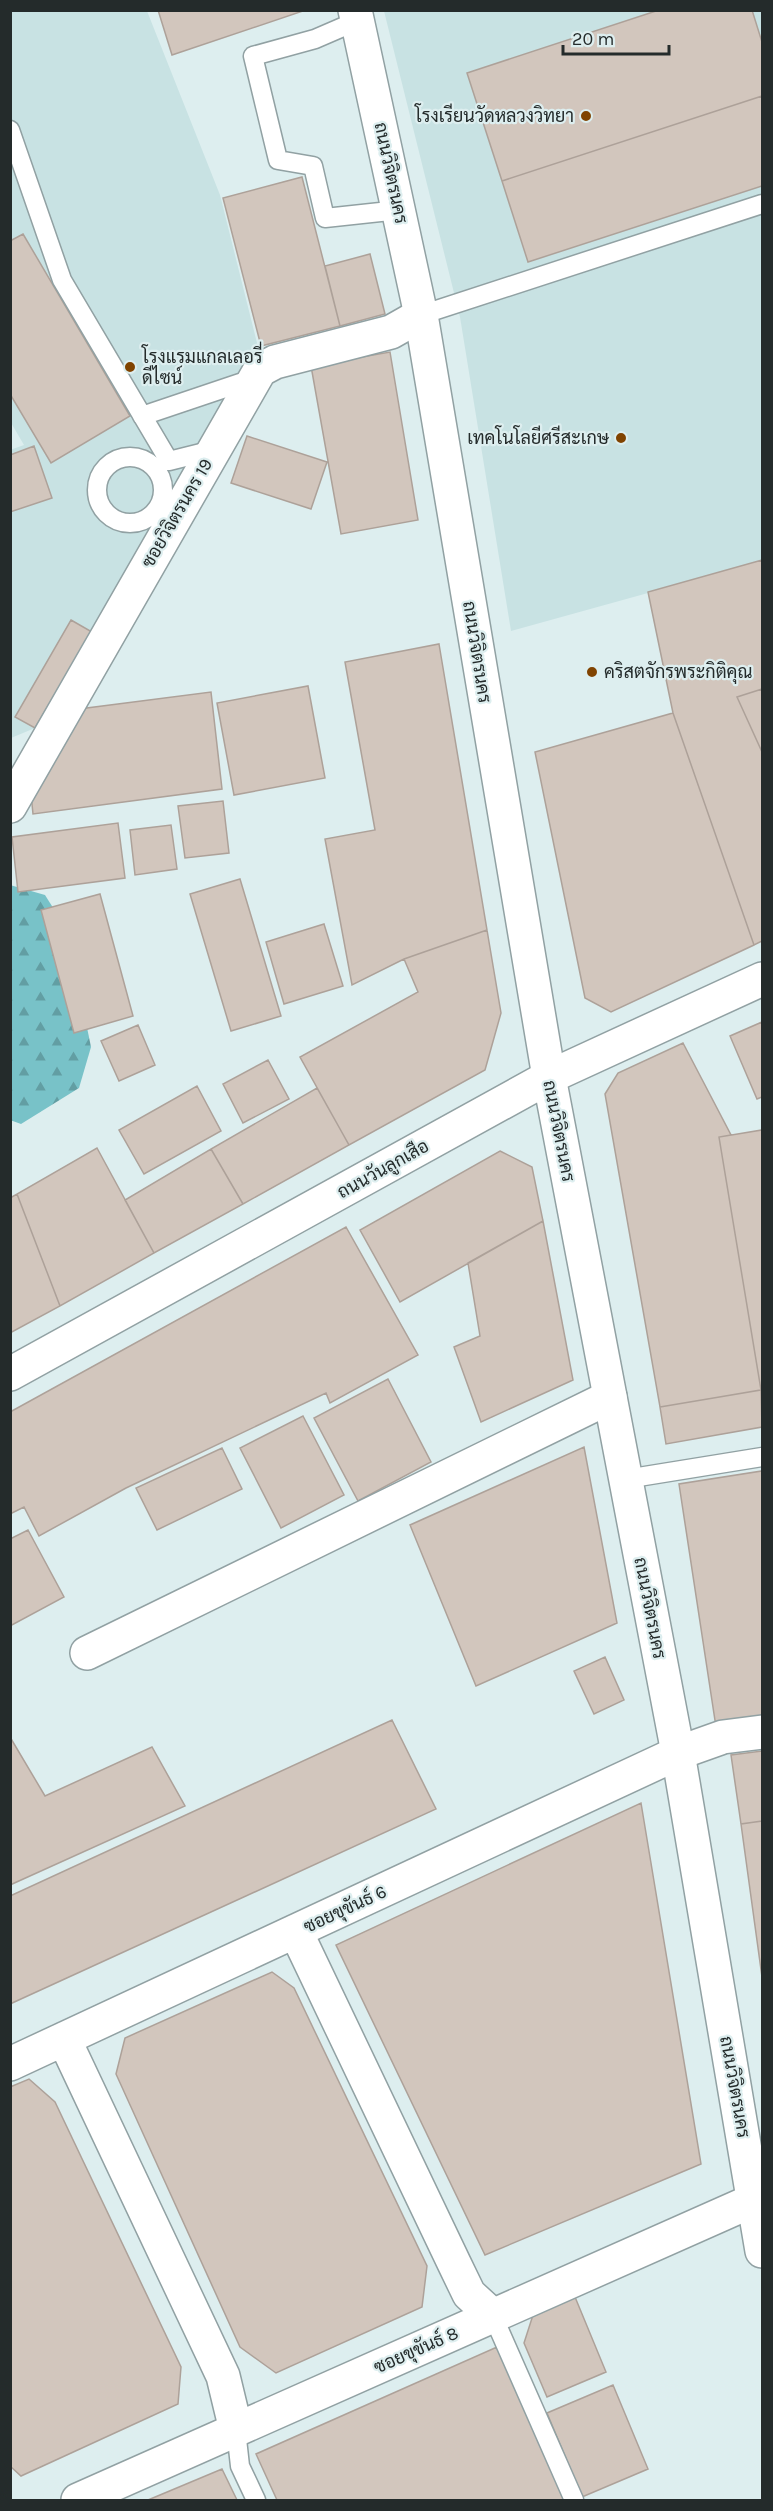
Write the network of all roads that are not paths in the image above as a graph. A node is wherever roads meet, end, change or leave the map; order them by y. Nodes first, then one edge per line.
1 (357, 15) edge
2 (10, 130) edge
3 (762, 204) edge
4 (399, 210) junction
5 (421, 315) junction
6 (251, 382) junction
7 (142, 416) junction
8 (213, 450) junction
9 (15, 788) edge
10 (762, 979) edge
11 (549, 1077) junction
12 (10, 1374) edge
13 (610, 1397) junction
14 (762, 1456) edge
15 (626, 1479) junction
16 (87, 1653) dead end
17 (762, 1732) edge
18 (678, 1753) junction
19 (296, 1932) junction
20 (64, 2039) junction
21 (10, 2064) edge
22 (754, 2200) junction
23 (762, 2251) edge
24 (493, 2316) junction
25 (236, 2430) junction
26 (78, 2500) edge
27 (256, 2500) edge
28 (574, 2500) edge

1 - 4 street, ถนนวิจิตรนคร
1 - 4 lane
2 - 7 lane
3 - 5 lane
4 - 5 street, ถนนวิจิตรนคร
5 - 6 street, ซอยวิจิตรนคร 19
5 - 11 street, ถนนวิจิตรนคร
6 - 7 lane
6 - 8 street, ซอยวิจิตรนคร 19
7 - 8 lane
8 - 9 street, ซอยวิจิตรนคร 19
10 - 11 street, ถนนวันลูกเสือ
11 - 12 street, ถนนวันลูกเสือ
11 - 13 street, ถนนวิจิตรนคร
13 - 15 street, ถนนวิจิตรนคร
13 - 16 street
14 - 15 lane
15 - 18 street, ถนนวิจิตรนคร
17 - 18 street, ซอยขุขันธ์ 6
18 - 19 street, ซอยขุขันธ์ 6
18 - 22 street, ถนนวิจิตรนคร
19 - 20 street, ซอยขุขันธ์ 6
19 - 24 street
20 - 21 street, ซอยขุขันธ์ 6
20 - 25 street
22 - 23 street, ถนนวิจิตรนคร
22 - 24 street, ซอยขุขันธ์ 8
24 - 25 street, ซอยขุขันธ์ 8
24 - 28 lane
25 - 26 street, ซอยขุขันธ์ 8
25 - 27 lane

